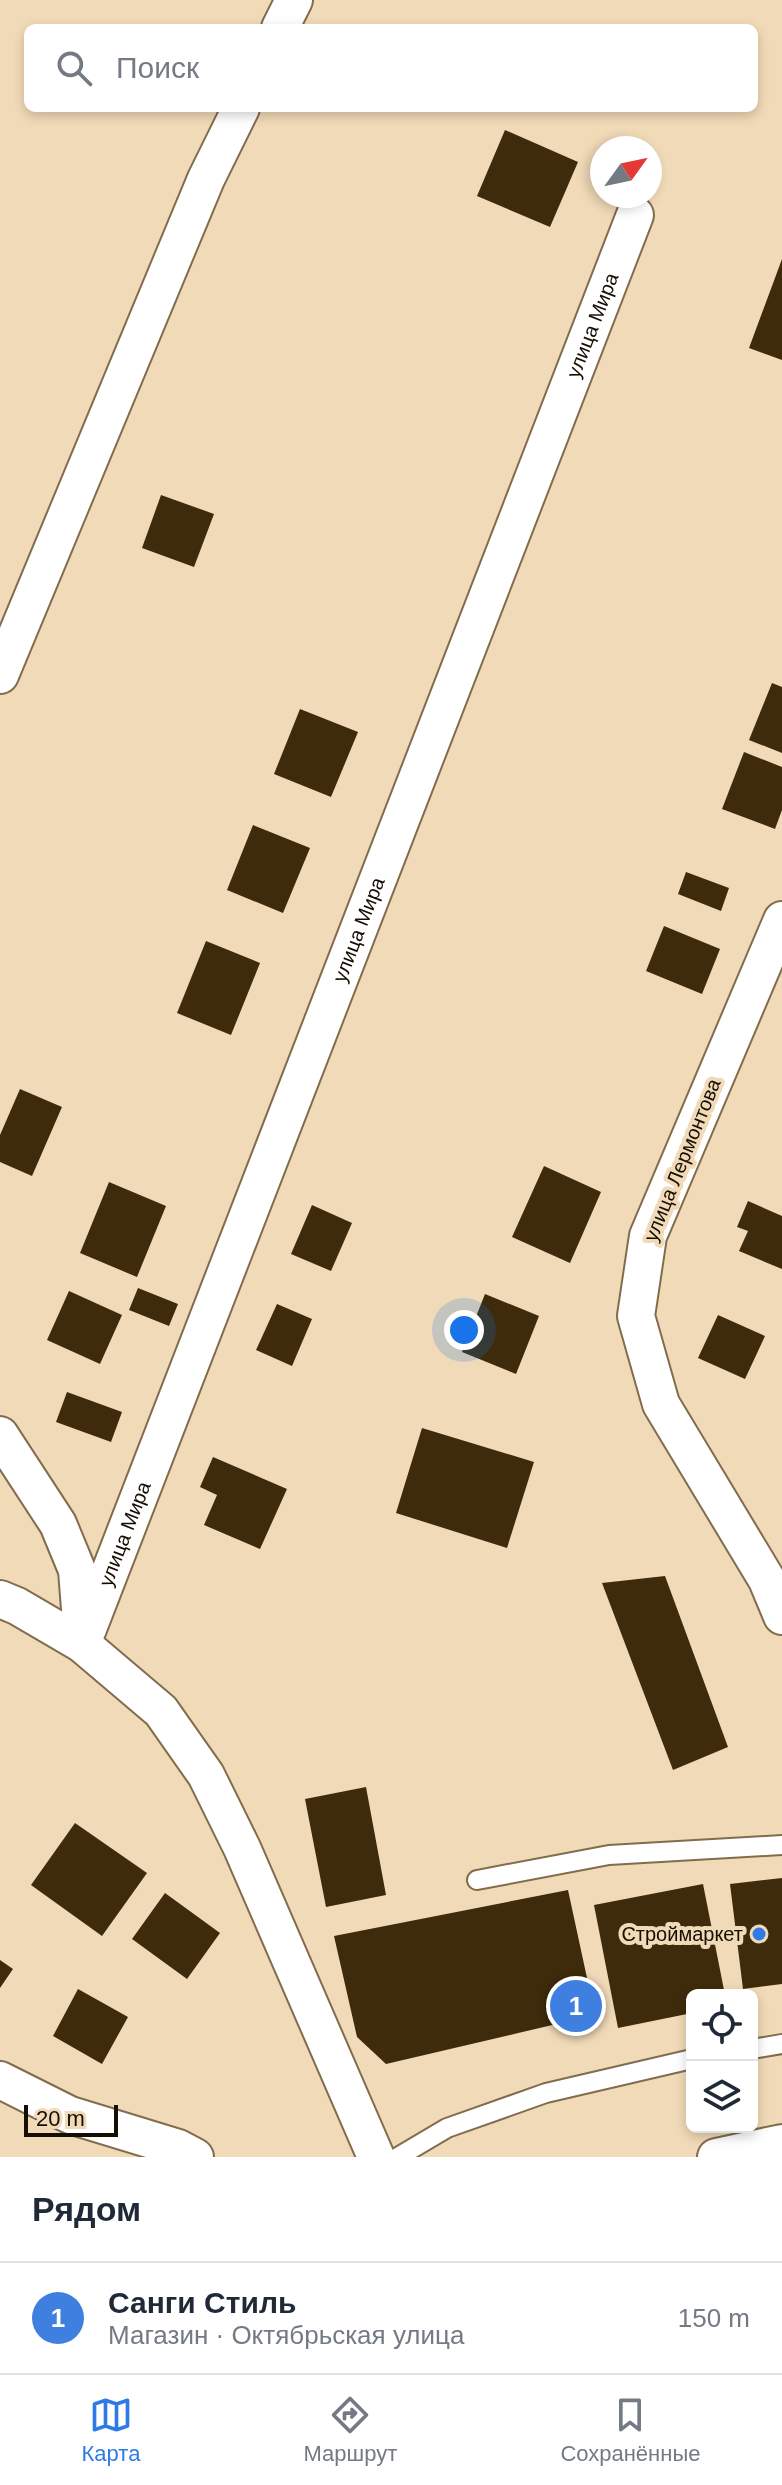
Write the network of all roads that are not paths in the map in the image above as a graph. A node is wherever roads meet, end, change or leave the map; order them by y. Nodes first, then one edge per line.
1 (294, 0) edge
2 (282, 24) edge
3 (239, 112) edge
4 (635, 215) dead end
5 (0, 675) edge
6 (782, 920) edge
7 (0, 1435) edge
8 (0, 1599) edge
9 (782, 1616) edge
10 (82, 1644) junction
11 (782, 1845) edge
12 (477, 1880) dead end
13 (782, 2044) edge
14 (758, 2048) edge
15 (686, 2060) edge
16 (0, 2080) edge
17 (782, 2143) edge
18 (195, 2157) edge
19 (376, 2157) edge
20 (398, 2157) edge
21 (716, 2157) edge

1 - 2 street
3 - 5 street
4 - 10 street, улица Мира
6 - 9 street, улица Лермонтова
7 - 10 street
8 - 10 street
10 - 19 street
11 - 12 lane
13 - 14 lane
15 - 20 lane
16 - 18 street
17 - 21 street

